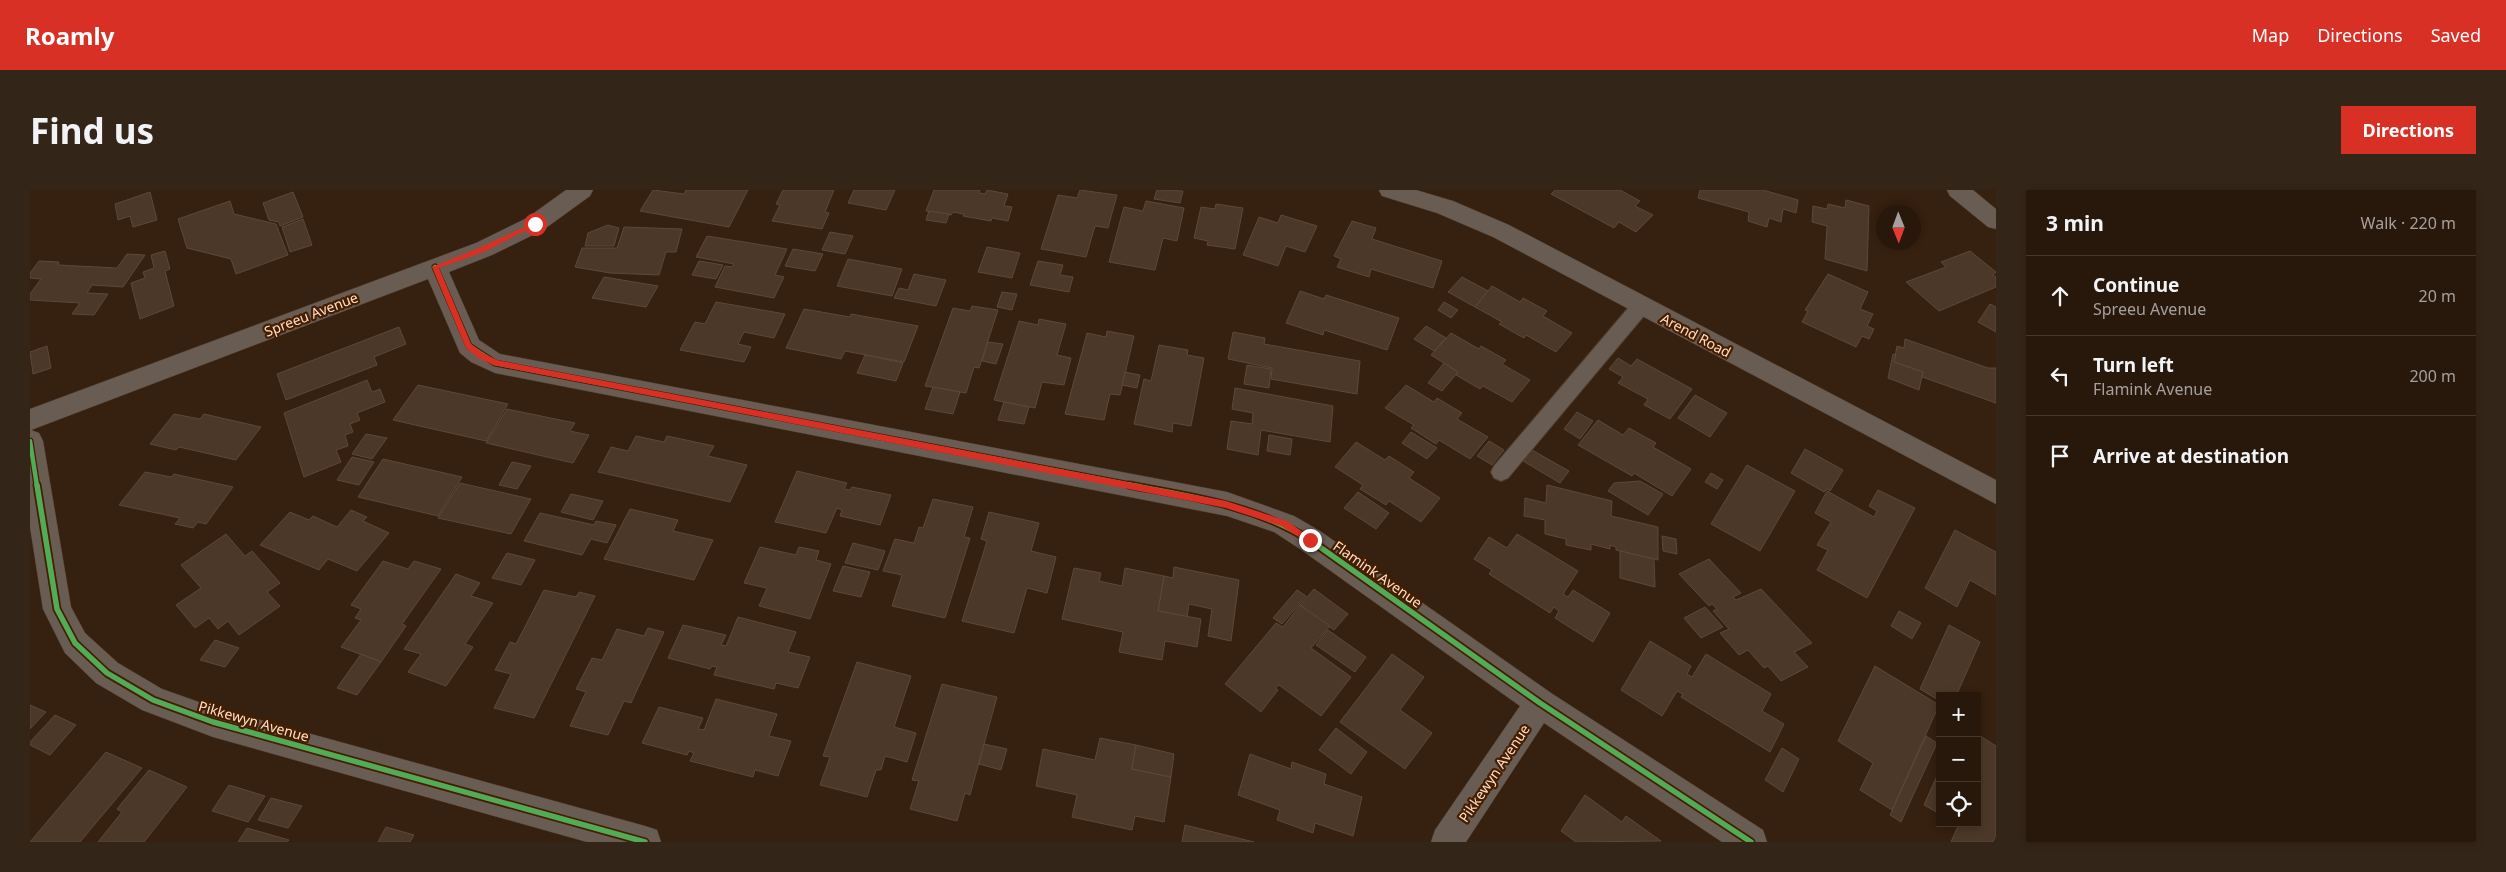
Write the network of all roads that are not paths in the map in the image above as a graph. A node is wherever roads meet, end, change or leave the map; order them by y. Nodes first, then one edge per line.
1 (582, 190) edge
2 (1390, 190) edge
3 (1958, 190) edge
4 (1996, 221) edge
5 (435, 267) junction
6 (1641, 306) junction
7 (30, 420) edge
8 (30, 441) edge
9 (1501, 472) dead end
10 (1996, 493) edge
11 (1540, 703) junction
12 (645, 842) edge
13 (1447, 842) edge
14 (1751, 842) edge

1 - 5 street, Spreeu Avenue
2 - 6 street, Arend Road
3 - 4 street
5 - 7 street, Spreeu Avenue
5 - 11 street, Flamink Avenue
6 - 9 lane
6 - 10 street, Arend Road
8 - 12 street, Pikkewyn Avenue
11 - 13 street, Pikkewyn Avenue
11 - 14 street, Flamink Avenue

